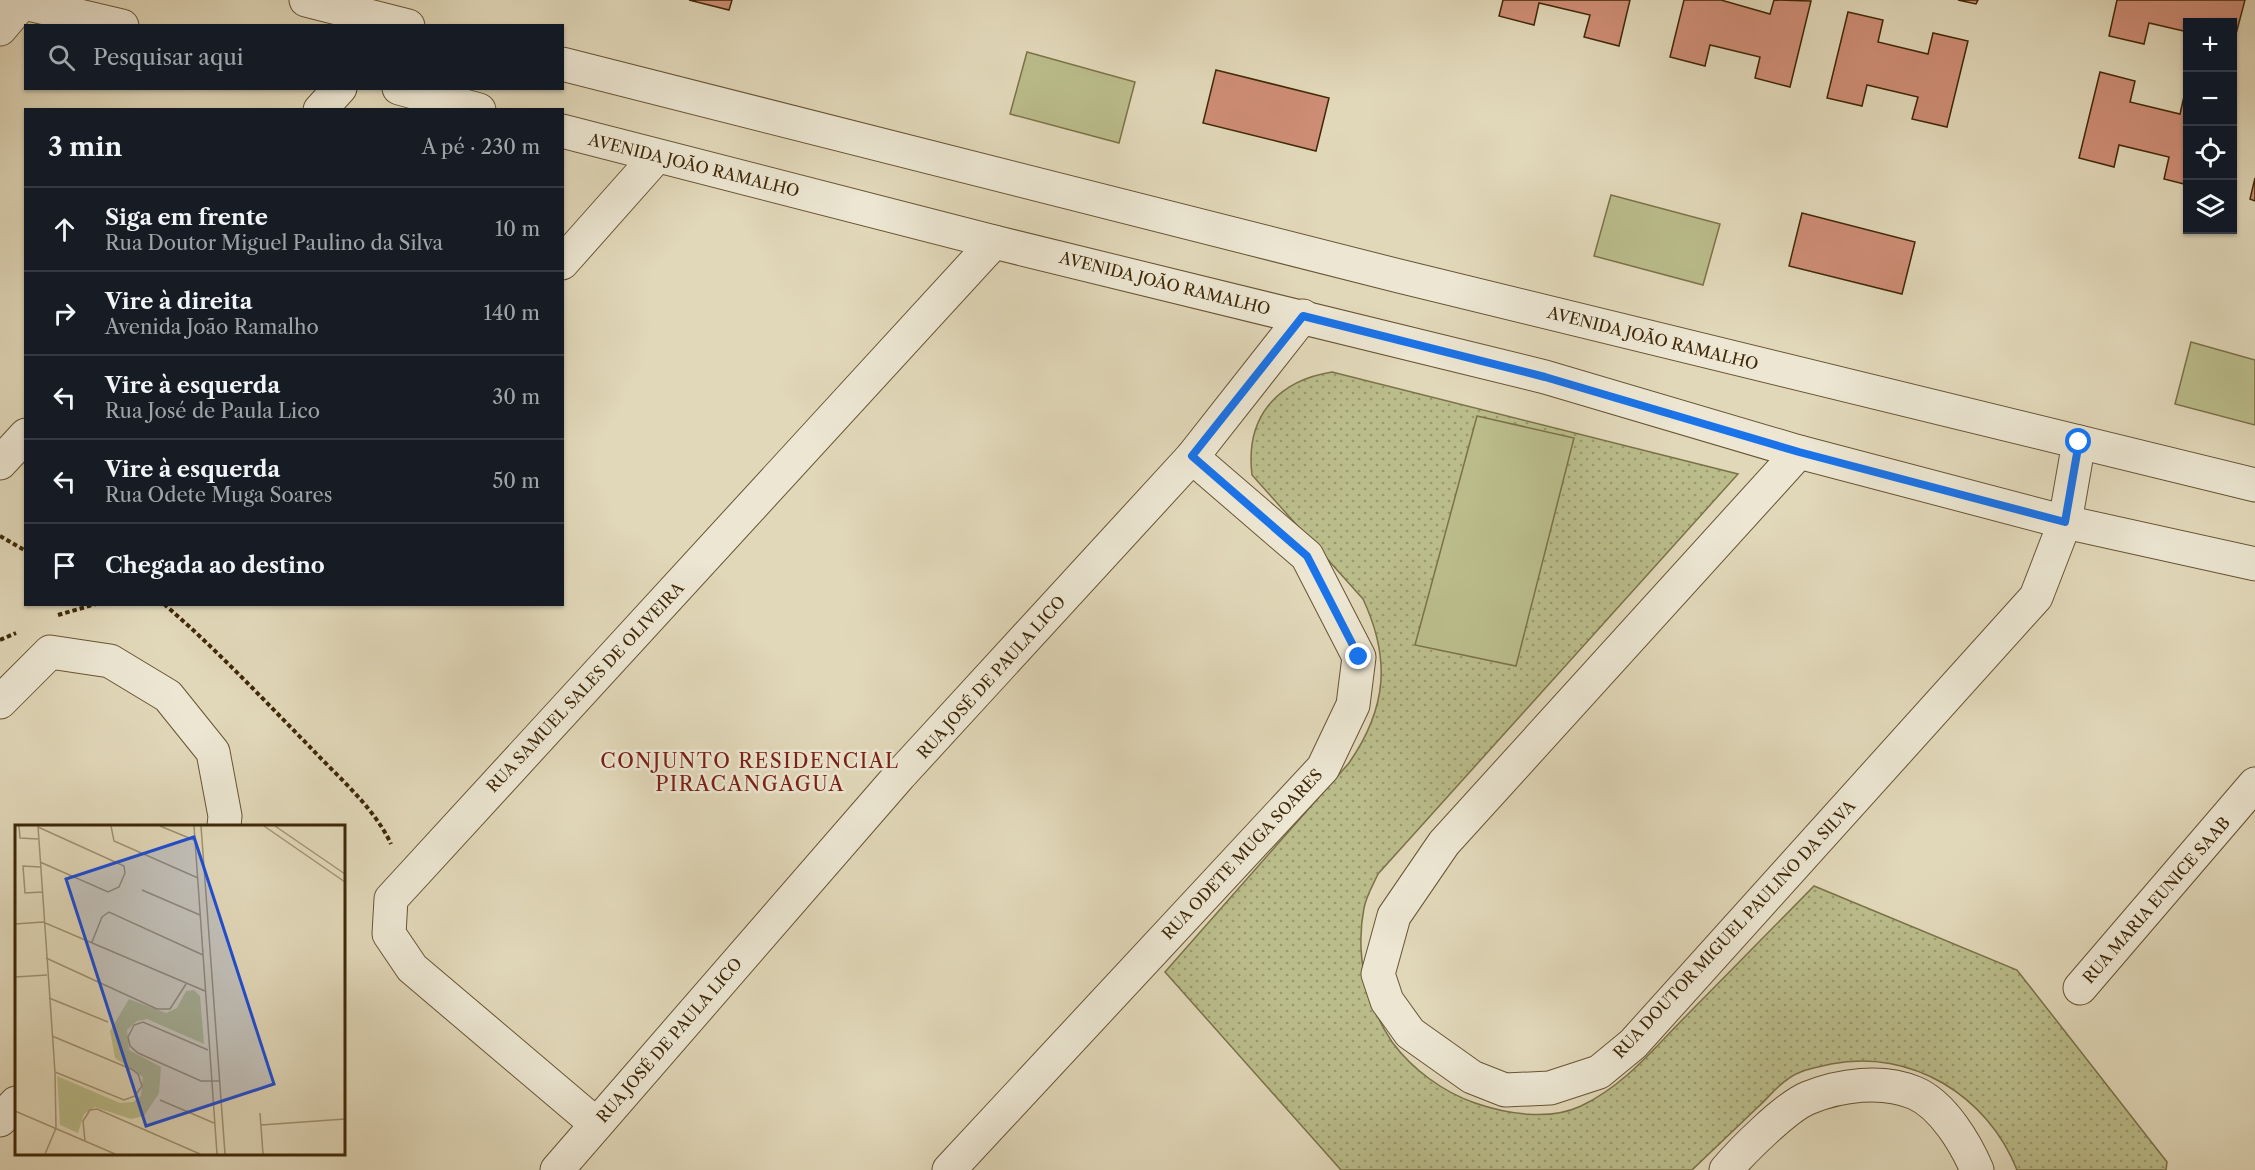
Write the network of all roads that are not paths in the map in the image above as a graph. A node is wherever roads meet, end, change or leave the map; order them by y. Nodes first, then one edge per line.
1 (306, 0) edge
2 (17, 2) edge
3 (113, 24) edge
4 (400, 24) edge
5 (0, 29) edge
6 (564, 65) edge
7 (337, 90) edge
8 (406, 90) edge
9 (322, 108) edge
10 (472, 108) edge
11 (564, 132) edge
12 (657, 156) junction
13 (994, 242) junction
14 (564, 261) edge
15 (1303, 316) junction
16 (24, 437) edge
17 (2079, 442) junction
18 (1799, 452) junction
19 (1192, 456) junction
20 (0, 463) edge
21 (2255, 485) edge
22 (2065, 522) junction
23 (2255, 564) edge
24 (0, 702) edge
25 (2255, 784) edge
26 (224, 825) edge
27 (2080, 988) dead end
28 (15, 1104) edge
29 (0, 1120) edge
30 (596, 1124) junction
31 (556, 1170) edge
32 (949, 1170) edge
33 (1726, 1170) edge
34 (1977, 1170) edge

1 - 4 street
2 - 3 street
2 - 5 street
6 - 17 street, AVENIDA JOÃO RAMALHO
7 - 9 street
8 - 10 street
11 - 12 street, AVENIDA JOÃO RAMALHO
12 - 13 street, AVENIDA JOÃO RAMALHO
12 - 14 street
13 - 15 street, AVENIDA JOÃO RAMALHO
13 - 30 street, RUA SAMUEL SALES DE OLIVEIRA
15 - 18 street, AVENIDA JOÃO RAMALHO
15 - 19 street, RUA JOSÉ DE PAULA LICO
16 - 20 street
17 - 21 street, AVENIDA JOÃO RAMALHO
17 - 22 street, RUA DOUTOR MIGUEL PAULINO DA SILVA
18 - 22 street, AVENIDA JOÃO RAMALHO
18 - 22 street, RUA DOUTOR MIGUEL PAULINO DA SILVA
19 - 30 street, RUA JOSÉ DE PAULA LICO
19 - 32 street, RUA ODETE MUGA SOARES
22 - 23 street, AVENIDA JOÃO RAMALHO
24 - 26 street
25 - 27 street, RUA MARIA EUNICE SAAB
28 - 29 street
30 - 31 street, RUA JOSÉ DE PAULA LICO
33 - 34 street

